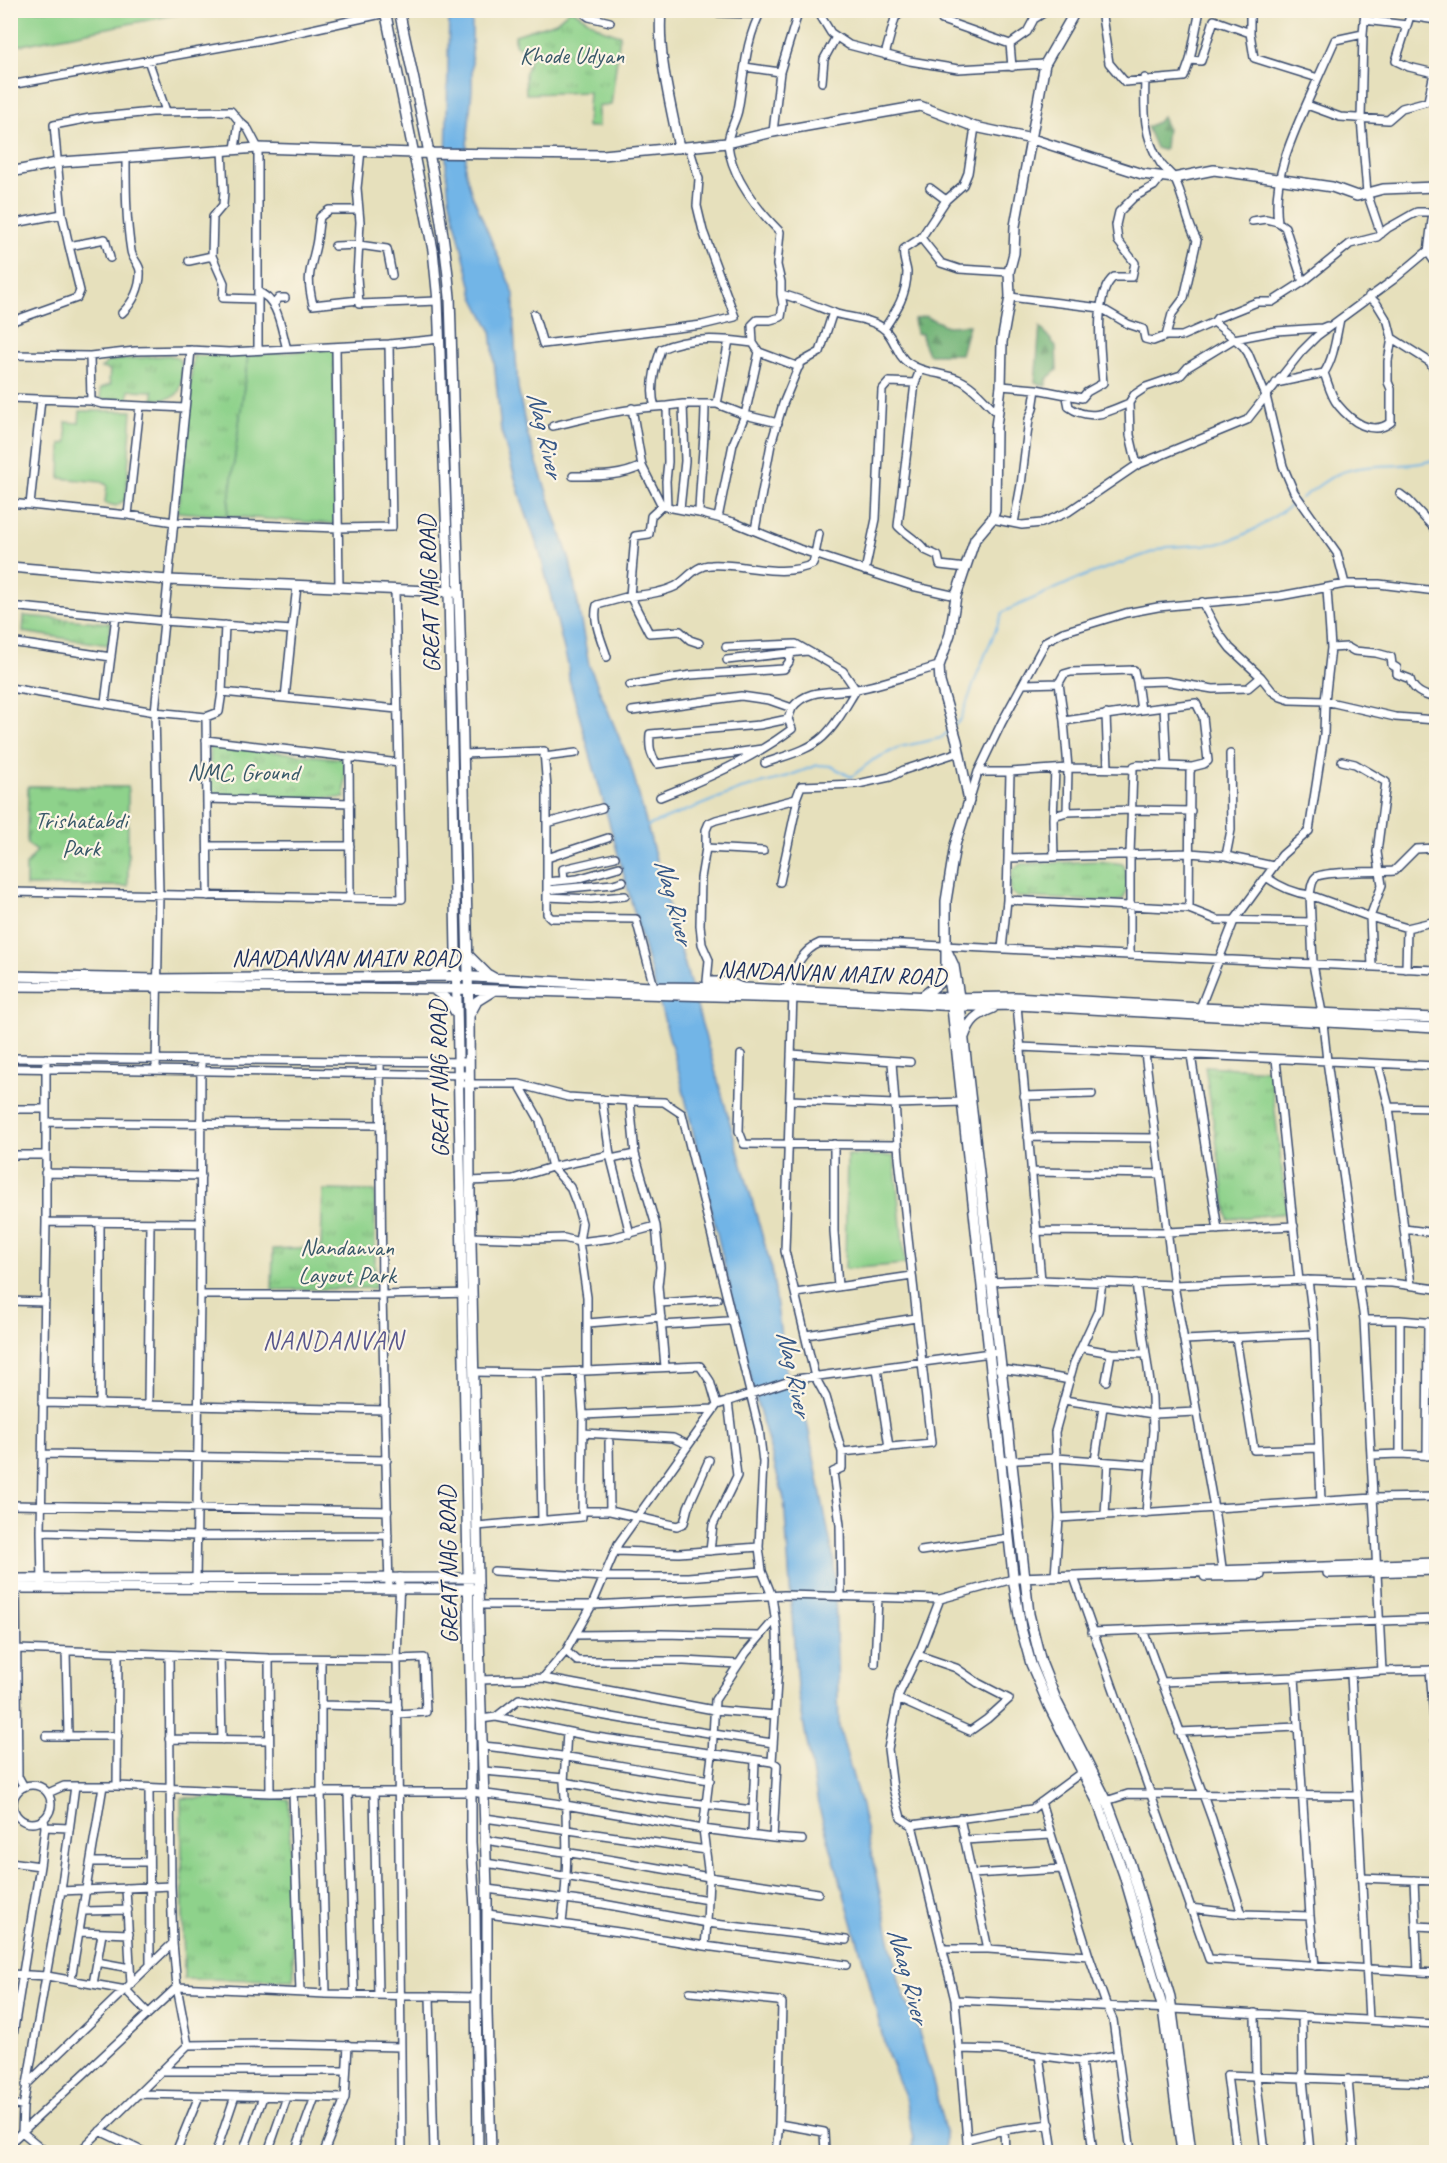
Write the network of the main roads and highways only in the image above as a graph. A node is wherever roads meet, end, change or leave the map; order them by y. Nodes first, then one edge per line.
1 (399, 10) edge
2 (1076, 10) edge
3 (660, 11) edge
4 (386, 12) edge
5 (1032, 139) junction
6 (684, 148) junction
7 (433, 152) junction
8 (415, 153) junction
9 (10, 172) edge
10 (1437, 187) edge
11 (10, 567) edge
12 (454, 592) junction
13 (948, 950) junction
14 (456, 953) junction
15 (467, 954) junction
16 (946, 966) junction
17 (10, 976) edge
18 (431, 976) junction
19 (457, 976) junction
20 (468, 977) junction
21 (495, 978) junction
22 (156, 983) junction
23 (10, 986) edge
24 (431, 988) junction
25 (457, 989) junction
26 (468, 989) junction
27 (651, 989) junction
28 (495, 990) junction
29 (699, 991) junction
30 (791, 993) junction
31 (923, 996) junction
32 (956, 1002) junction
33 (998, 1005) junction
34 (457, 1015) junction
35 (469, 1016) junction
36 (1322, 1017) junction
37 (1437, 1018) edge
38 (1437, 1028) edge
39 (964, 1039) junction
40 (966, 1102) junction
41 (467, 1293) junction
42 (1006, 1461) junction
43 (1437, 1563) edge
44 (1377, 1568) junction
45 (1437, 1570) edge
46 (1222, 1573) junction
47 (468, 1578) junction
48 (478, 1578) junction
49 (1016, 1581) junction
50 (13, 1583) edge
51 (196, 1584) junction
52 (468, 1589) junction
53 (478, 1589) junction
54 (1103, 1802) junction
55 (475, 1997) junction
56 (487, 1997) junction
57 (1168, 2009) junction
58 (478, 2152) edge
59 (491, 2152) edge
60 (1182, 2152) edge
61 (1191, 2152) edge

1 - 7 main road, GREAT NAG ROAD
2 - 5 main road
3 - 6 main road
4 - 8 main road, GREAT NAG ROAD
5 - 6 main road
5 - 10 main road
5 - 13 main road
6 - 7 main road
7 - 8 main road
7 - 12 main road, GREAT NAG ROAD
8 - 9 main road
8 - 12 main road, GREAT NAG ROAD
11 - 12 main road
12 - 14 main road, GREAT NAG ROAD
12 - 15 main road, GREAT NAG ROAD
13 - 16 main road
13 - 32 main road
14 - 18 main road
14 - 19 main road, GREAT NAG ROAD
15 - 20 main road, GREAT NAG ROAD
15 - 21 main road
16 - 31 main road
16 - 32 main road
17 - 22 main road, NANDANVAN MAIN ROAD
18 - 19 main road, NANDANVAN MAIN ROAD
18 - 22 main road, NANDANVAN MAIN ROAD
19 - 20 main road, NANDANVAN MAIN ROAD
19 - 25 main road, GREAT NAG ROAD
20 - 21 main road, NANDANVAN MAIN ROAD
20 - 26 main road, GREAT NAG ROAD
21 - 27 main road, NANDANVAN MAIN ROAD
22 - 23 main road
22 - 24 main road
24 - 25 main road
24 - 34 main road
25 - 26 main road
25 - 34 main road, GREAT NAG ROAD
26 - 28 main road
26 - 35 main road, GREAT NAG ROAD
27 - 28 main road
27 - 29 main road, NANDANVAN MAIN ROAD
28 - 35 main road
29 - 30 main road
29 - 30 main road, NANDANVAN MAIN ROAD
30 - 31 main road, NANDANVAN MAIN ROAD
30 - 32 main road
31 - 32 main road, NANDANVAN MAIN ROAD
32 - 33 main road
32 - 36 main road, NANDANVAN MAIN ROAD
32 - 39 main road
32 - 40 main road
33 - 36 main road
33 - 39 main road
34 - 41 main road, GREAT NAG ROAD
35 - 41 main road, GREAT NAG ROAD
36 - 37 main road, NANDANVAN MAIN ROAD
36 - 38 main road
39 - 40 main road
40 - 42 main road
41 - 47 main road, GREAT NAG ROAD
41 - 48 main road, GREAT NAG ROAD
42 - 49 main road
42 - 49 main road
43 - 44 main road
44 - 45 main road
44 - 46 main road
46 - 49 main road
46 - 49 main road
47 - 48 main road
47 - 51 main road
47 - 52 main road, GREAT NAG ROAD
48 - 53 main road, GREAT NAG ROAD
49 - 54 main road
49 - 54 main road
50 - 51 main road
51 - 52 main road
52 - 53 main road
52 - 55 main road, GREAT NAG ROAD
53 - 56 main road, GREAT NAG ROAD
54 - 57 main road
55 - 56 main road
55 - 58 main road, GREAT NAG ROAD
56 - 59 main road, GREAT NAG ROAD
57 - 60 main road
57 - 61 main road

